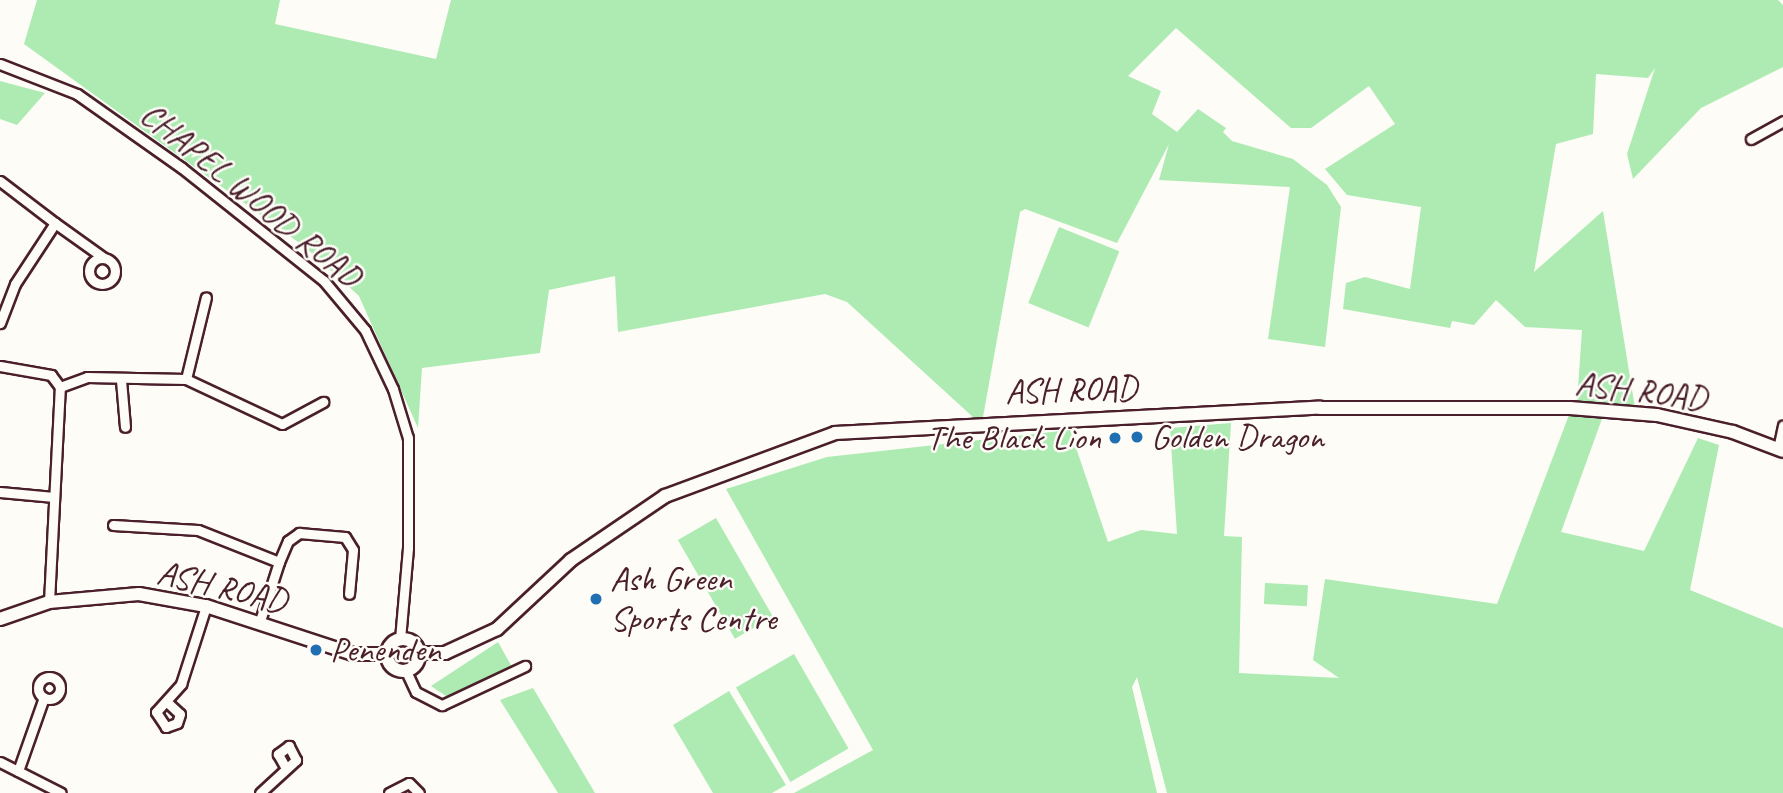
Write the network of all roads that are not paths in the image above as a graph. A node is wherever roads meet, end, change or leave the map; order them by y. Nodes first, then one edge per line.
1 (0, 64) edge
2 (1783, 121) edge
3 (1751, 139) dead end
4 (0, 181) edge
5 (55, 223) junction
6 (103, 258) dead end
7 (206, 297) dead end
8 (0, 323) edge
9 (0, 366) edge
10 (186, 379) junction
11 (121, 380) junction
12 (60, 387) junction
13 (323, 402) dead end
14 (1783, 426) edge
15 (125, 427) dead end
16 (1780, 450) edge
17 (0, 492) edge
18 (54, 497) junction
19 (113, 525) dead end
20 (279, 562) junction
21 (349, 594) dead end
22 (49, 602) junction
23 (206, 606) junction
24 (0, 620) edge
25 (260, 621) junction
26 (400, 640) junction
27 (419, 653) junction
28 (388, 654) junction
29 (525, 666) dead end
30 (406, 671) junction
31 (44, 697) dead end
32 (168, 703) dead end
33 (0, 762) edge
34 (284, 765) dead end
35 (18, 771) junction
36 (61, 793) edge
37 (260, 793) edge
38 (389, 793) edge
39 (419, 793) edge

1 - 26 street, CHAPEL WOOD ROAD
2 - 3 street
4 - 5 street
5 - 6 street
5 - 8 street
7 - 10 street
9 - 12 street
10 - 11 street
10 - 13 street
11 - 12 street
11 - 15 street
12 - 18 street
14 - 16 street
16 - 27 street, ASH ROAD
17 - 18 street
18 - 22 street
19 - 20 street
20 - 21 street
20 - 25 street
22 - 23 street, ASH ROAD
22 - 24 street, ASH ROAD
23 - 25 street, ASH ROAD
23 - 32 street
25 - 28 street, ASH ROAD
26 - 27 street
26 - 28 street
27 - 30 street
28 - 30 street
29 - 30 street
31 - 35 street
33 - 35 street
34 - 37 street
35 - 36 street
38 - 39 street

